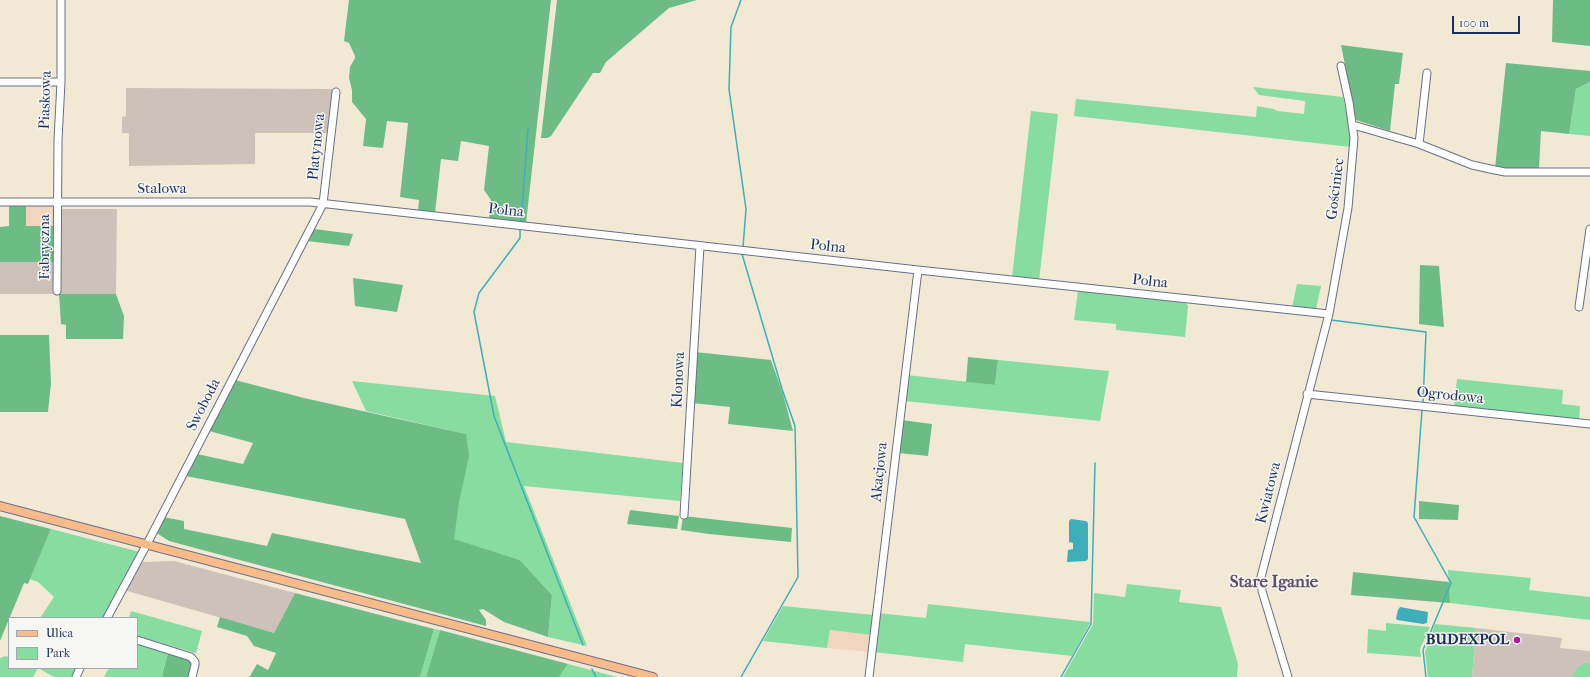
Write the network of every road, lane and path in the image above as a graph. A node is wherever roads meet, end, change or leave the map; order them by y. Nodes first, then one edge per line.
1 (61, 0) edge
2 (1341, 66) dead end
3 (1427, 73) dead end
4 (0, 82) edge
5 (61, 82) junction
6 (336, 92) dead end
7 (1353, 125) junction
8 (1420, 144) junction
9 (1590, 172) edge
10 (0, 202) edge
11 (58, 202) junction
12 (324, 204) junction
13 (1590, 229) edge
14 (700, 246) junction
15 (918, 270) junction
16 (57, 291) dead end
17 (1579, 307) dead end
18 (1329, 314) junction
19 (1307, 394) junction
20 (1590, 424) edge
21 (0, 506) edge
22 (684, 515) dead end
23 (147, 544) junction
24 (108, 617) edge
25 (138, 640) edge
26 (192, 677) edge
27 (652, 677) edge
28 (869, 677) edge
29 (1288, 677) edge

1 - 5 street, Piaskowa
2 - 7 street, Gościniec
3 - 8 street
4 - 5 street
5 - 11 street, Piaskowa
6 - 12 street, Platynowa
7 - 8 street
7 - 18 street, Gościniec
8 - 9 street
10 - 11 street, Stalowa
11 - 12 street, Stalowa
11 - 16 street, Fabryczna
12 - 14 street, Polna
12 - 23 street, Swoboda
13 - 17 street
14 - 15 street, Polna
14 - 22 street, Klonowa
15 - 18 street, Polna
15 - 28 street, Akacjowa
18 - 19 street, Kwiatowa
19 - 20 street, Ogrodowa
19 - 29 street, Kwiatowa
21 - 23 main road
23 - 24 street, Swoboda
23 - 27 main road
25 - 26 street

